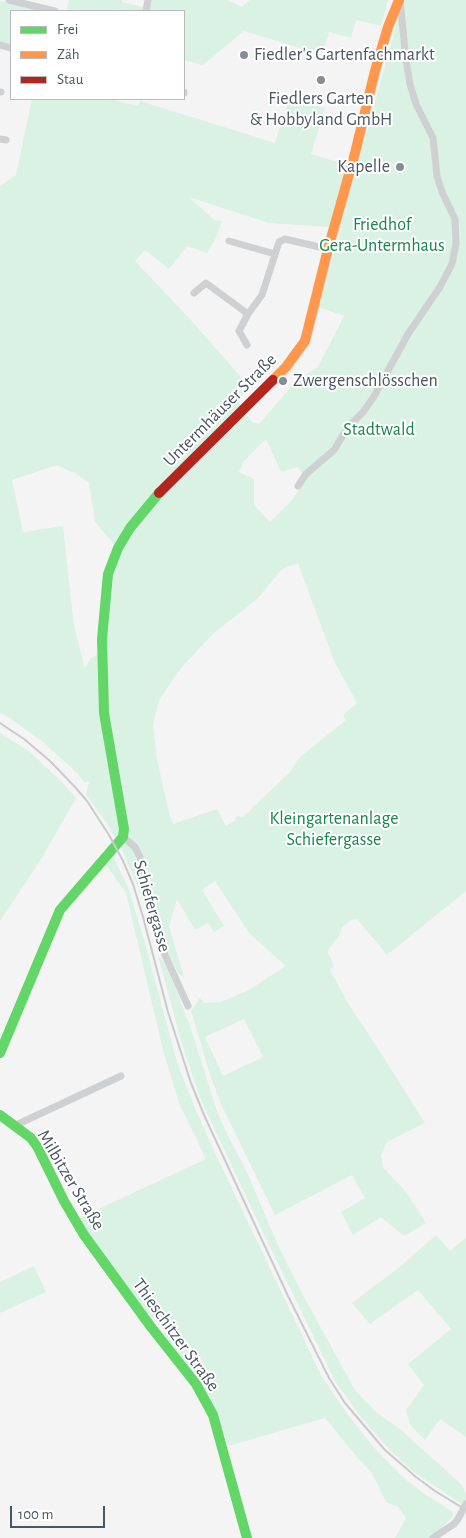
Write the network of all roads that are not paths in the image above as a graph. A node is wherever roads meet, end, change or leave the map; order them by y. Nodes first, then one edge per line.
1 (9, 0) edge
2 (399, 0) edge
3 (51, 10) edge
4 (229, 241) dead end
5 (328, 249) junction
6 (274, 254) junction
7 (194, 293) dead end
8 (248, 314) junction
9 (247, 345) dead end
10 (298, 486) dead end
11 (123, 837) junction
12 (188, 1006) dead end
13 (0, 1053) edge
14 (121, 1076) dead end
15 (0, 1114) edge
16 (16, 1126) junction
17 (108, 1268) joint
18 (466, 1504) edge
19 (247, 1538) edge
20 (433, 1538) edge

1 - 3 street
2 - 5 main road, Untermhäuser Straße
2 - 10 street, Untermhäuser Straße
4 - 6 street
5 - 6 street
5 - 11 main road, Untermhäuser Straße
6 - 8 street
7 - 8 street
8 - 9 street
11 - 12 street, Schiefergasse
11 - 13 main road
14 - 16 street
15 - 16 main road, Milbitzer Straße
16 - 17 main road, Milbitzer Straße
17 - 19 main road, Thieschitzer Straße
18 - 20 street, bridge

